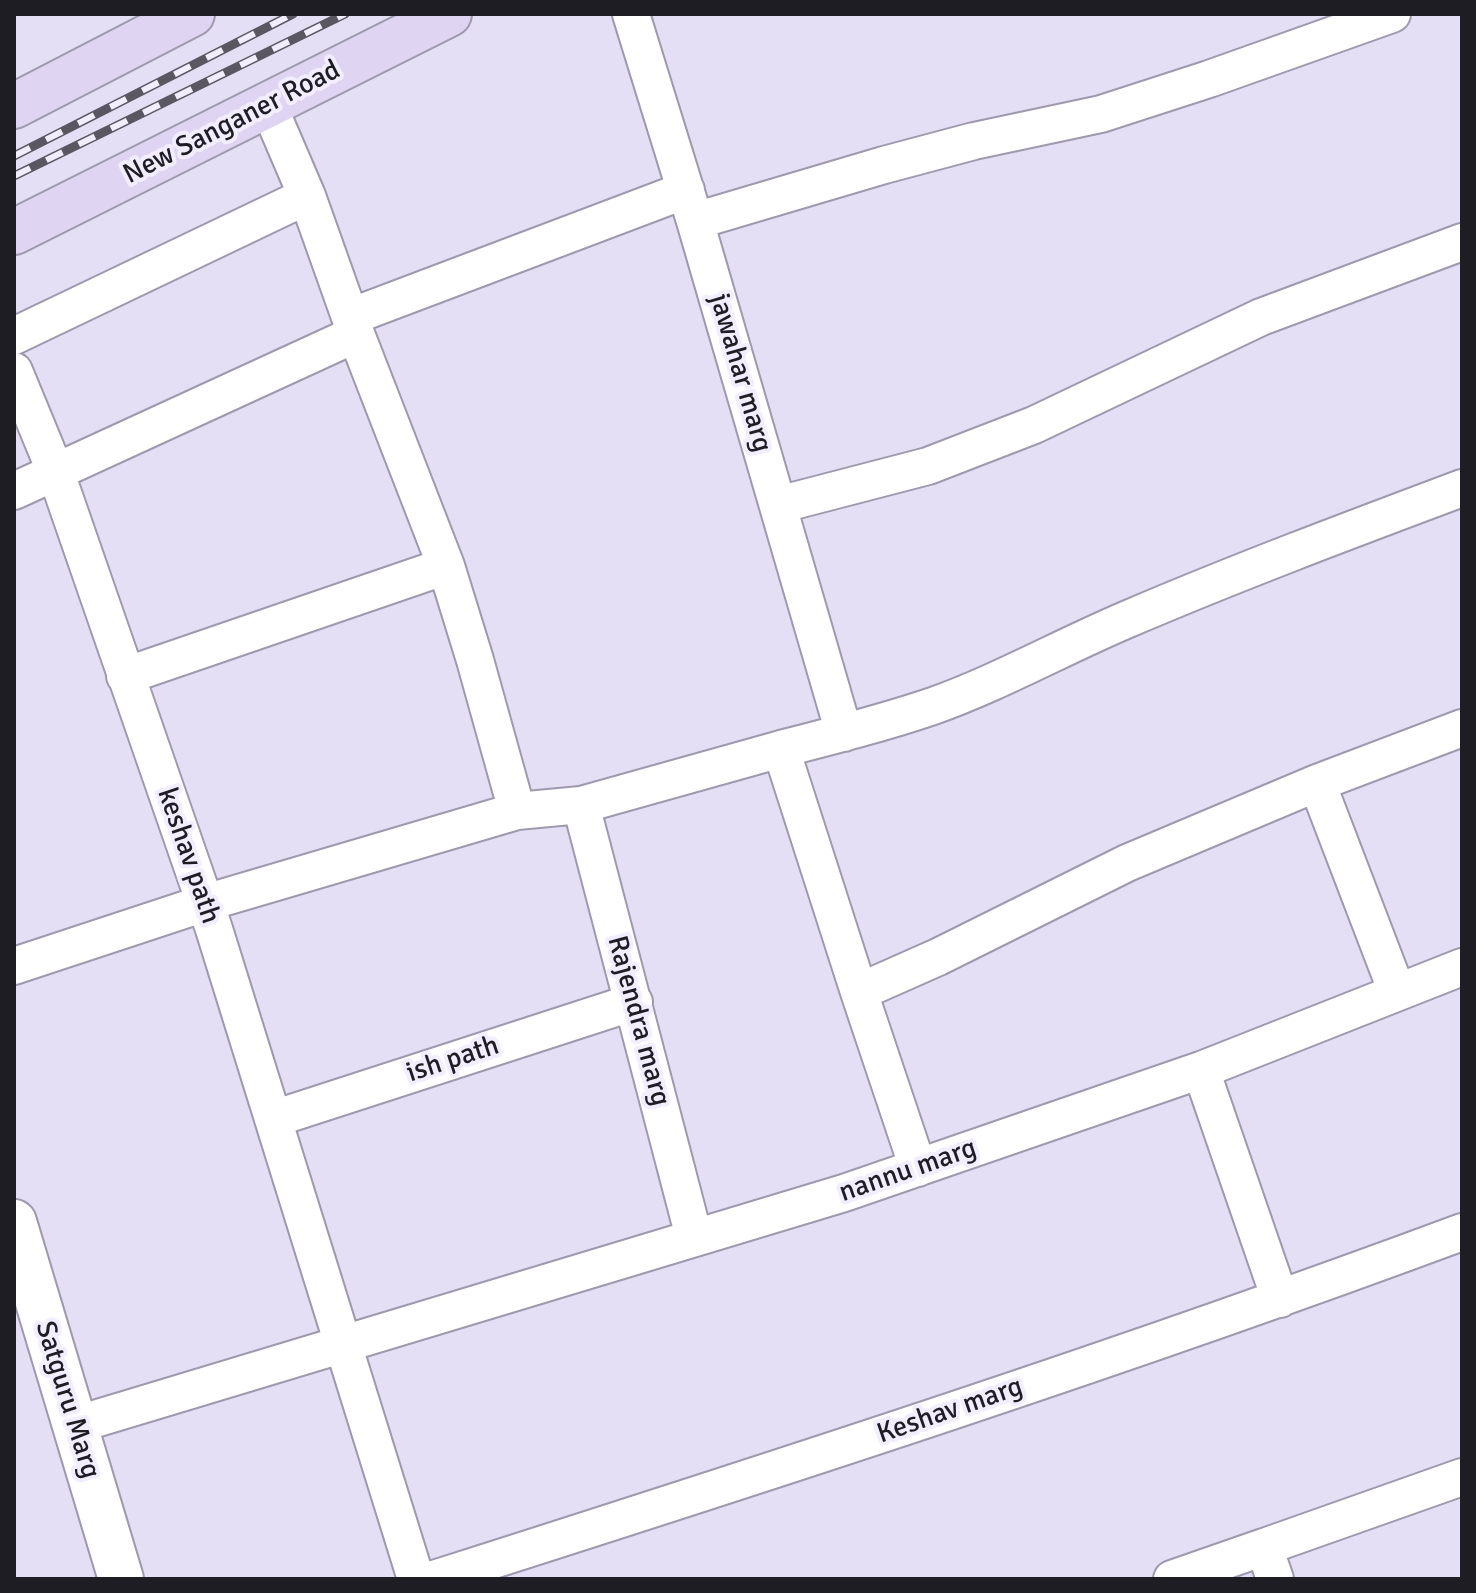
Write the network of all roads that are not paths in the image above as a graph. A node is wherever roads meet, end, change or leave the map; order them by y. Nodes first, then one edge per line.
1 (192, 14) edge
2 (449, 14) edge
3 (631, 14) edge
4 (1392, 14) edge
5 (268, 105) junction
6 (14, 106) edge
7 (307, 196) junction
8 (691, 206) junction
9 (14, 232) edge
10 (1462, 242) edge
11 (353, 326) junction
12 (14, 336) edge
13 (14, 371) edge
14 (56, 473) junction
15 (1462, 488) edge
16 (14, 491) edge
17 (778, 505) junction
18 (446, 566) junction
19 (125, 676) junction
20 (1462, 728) edge
21 (844, 733) junction
22 (781, 749) junction
23 (1317, 783) junction
24 (581, 805) junction
25 (517, 811) junction
26 (205, 903) junction
27 (14, 966) edge
28 (1462, 967) edge
29 (859, 992) junction
30 (1397, 992) junction
31 (634, 1002) junction
32 (1201, 1070) junction
33 (273, 1119) junction
34 (918, 1168) junction
35 (14, 1222) edge
36 (1462, 1232) edge
37 (694, 1237) junction
38 (1280, 1299) junction
39 (27, 1312) edge
40 (343, 1346) junction
41 (75, 1425) junction
42 (1462, 1477) edge
43 (1270, 1563) edge
44 (121, 1579) edge
45 (416, 1579) edge
46 (434, 1579) edge
47 (1172, 1579) edge

1 - 6 main road
2 - 5 main road, New Sanganer Road
3 - 8 street, jawahar marg
4 - 8 street
5 - 7 street
5 - 9 main road, New Sanganer Road
7 - 11 street
7 - 12 street
8 - 11 street
8 - 17 street, jawahar marg
10 - 17 street
11 - 14 street
11 - 18 street
13 - 14 street, keshav path
14 - 16 street
14 - 19 street, keshav path
15 - 21 street
17 - 21 street, jawahar marg
18 - 19 street
18 - 25 street
19 - 26 street, keshav path
20 - 23 street
21 - 22 street
22 - 24 street
22 - 29 street
23 - 29 street
23 - 30 street
24 - 25 street
24 - 31 street, Rajendra marg
25 - 26 street
26 - 27 street
26 - 33 street, keshav path
28 - 30 street, nannu marg
29 - 34 street
30 - 32 street, nannu marg
31 - 33 street, ish path
31 - 37 street, Rajendra marg
32 - 34 street, nannu marg
32 - 38 street
33 - 40 street, keshav path
34 - 37 street, nannu marg
35 - 39 street, Satguru Marg
36 - 38 street, Keshav marg
37 - 40 street, nannu marg
38 - 46 street, Keshav marg
39 - 41 street, Satguru Marg
40 - 41 street, nannu marg
40 - 45 street, keshav path
41 - 44 street, Satguru Marg
42 - 43 street
43 - 47 street

